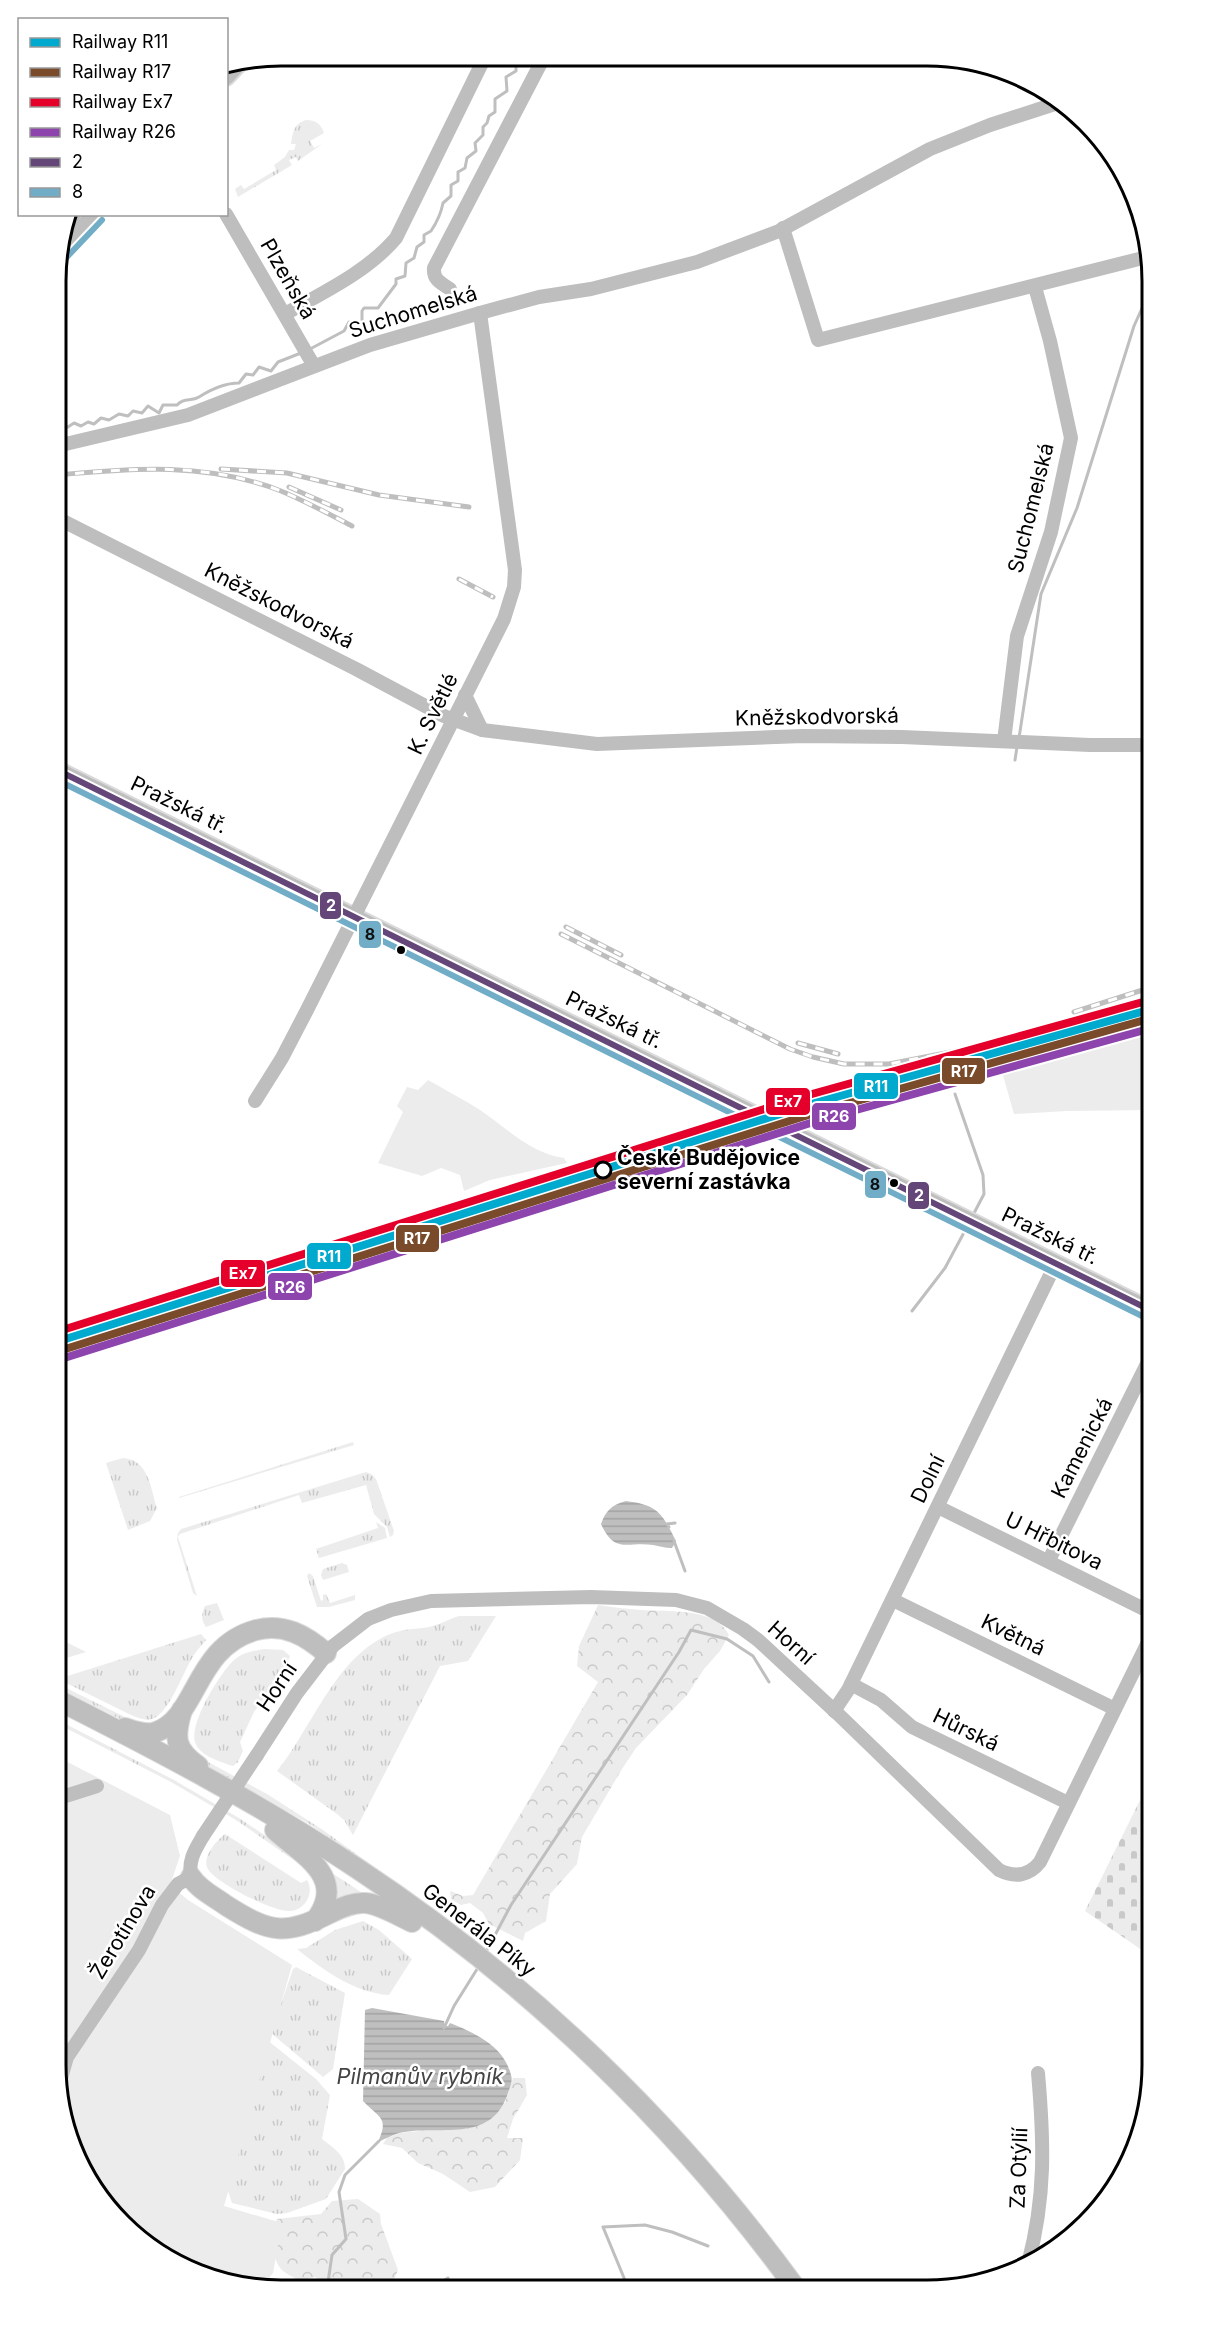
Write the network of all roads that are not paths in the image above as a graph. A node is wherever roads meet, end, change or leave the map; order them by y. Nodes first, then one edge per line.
1 (481, 66) edge
2 (539, 66) edge
3 (1051, 105) edge
4 (93, 216) edge
5 (227, 216) edge
6 (783, 228) junction
7 (70, 241) edge
8 (1139, 258) dead end
9 (1035, 287) junction
10 (450, 290) dead end
11 (480, 313) junction
12 (285, 314) junction
13 (311, 361) junction
14 (66, 443) edge
15 (66, 523) edge
16 (465, 694) junction
17 (454, 720) junction
18 (482, 730) junction
19 (1015, 742) junction
20 (1142, 745) edge
21 (66, 774) edge
22 (354, 917) junction
23 (255, 1101) dead end
24 (1056, 1263) junction
25 (1142, 1306) edge
26 (1142, 1374) edge
27 (938, 1507) junction
28 (1049, 1560) junction
29 (893, 1599) junction
30 (1142, 1608) edge
31 (326, 1653) junction
32 (1142, 1654) edge
33 (851, 1684) junction
34 (66, 1704) edge
35 (1115, 1709) junction
36 (182, 1710) junction
37 (834, 1711) junction
38 (66, 1718) edge
39 (102, 1722) junction
40 (97, 1786) dead end
41 (237, 1794) junction
42 (66, 1796) edge
43 (1068, 1803) junction
44 (275, 1830) junction
45 (191, 1876) junction
46 (315, 1921) junction
47 (412, 1922) junction
48 (464, 1953) junction
49 (500, 1982) junction
50 (66, 2053) edge
51 (1038, 2073) dead end
52 (1030, 2253) edge
53 (775, 2280) edge
54 (790, 2280) edge

1 - 12 street
2 - 10 street
3 - 6 street, Suchomelská
4 - 7 main road
5 - 12 street, Plzeňská
6 - 9 street
6 - 11 street, Suchomelská
8 - 9 street
9 - 19 street, Suchomelská
11 - 13 street, Suchomelská
11 - 16 street, K. Světlé
12 - 13 street, Plzeňská
13 - 14 street, Suchomelská
15 - 17 street, Kněžskodvorská
16 - 17 street, K. Světlé
16 - 18 street
17 - 18 street, Kněžskodvorská
17 - 22 street, K. Světlé
18 - 19 street, Kněžskodvorská
19 - 20 street, Kněžskodvorská
21 - 22 main road, Pražská tř.
22 - 23 street, K. Světlé
22 - 24 main road, Pražská tř.
24 - 25 main road, Pražská tř.
24 - 27 street, Dolní
26 - 28 street, Kamenická
27 - 28 street, U Hřbitova
27 - 29 street, Dolní
28 - 30 street, U Hřbitova
29 - 33 street, Dolní
29 - 35 street, Květná
31 - 36 highway
31 - 37 street, Horní
31 - 45 street, Horní, bridge
32 - 35 street, Horní
33 - 37 street, Dolní
33 - 43 street, Hůrská
34 - 39 highway, Generála Píky
35 - 43 street, Horní
36 - 39 highway
36 - 41 highway
37 - 43 street, Horní
38 - 44 highway, Generála Píky
39 - 41 highway, Generála Píky
40 - 42 street
41 - 48 highway, Generála Píky
44 - 46 highway
44 - 47 highway, Generála Píky
45 - 46 highway
45 - 50 street, Žerotínova
46 - 47 highway
47 - 48 highway, Generála Píky
48 - 49 highway, Generála Píky
49 - 53 highway, Generála Píky
49 - 54 highway, Generála Píky
51 - 52 street, Za Otýlií

